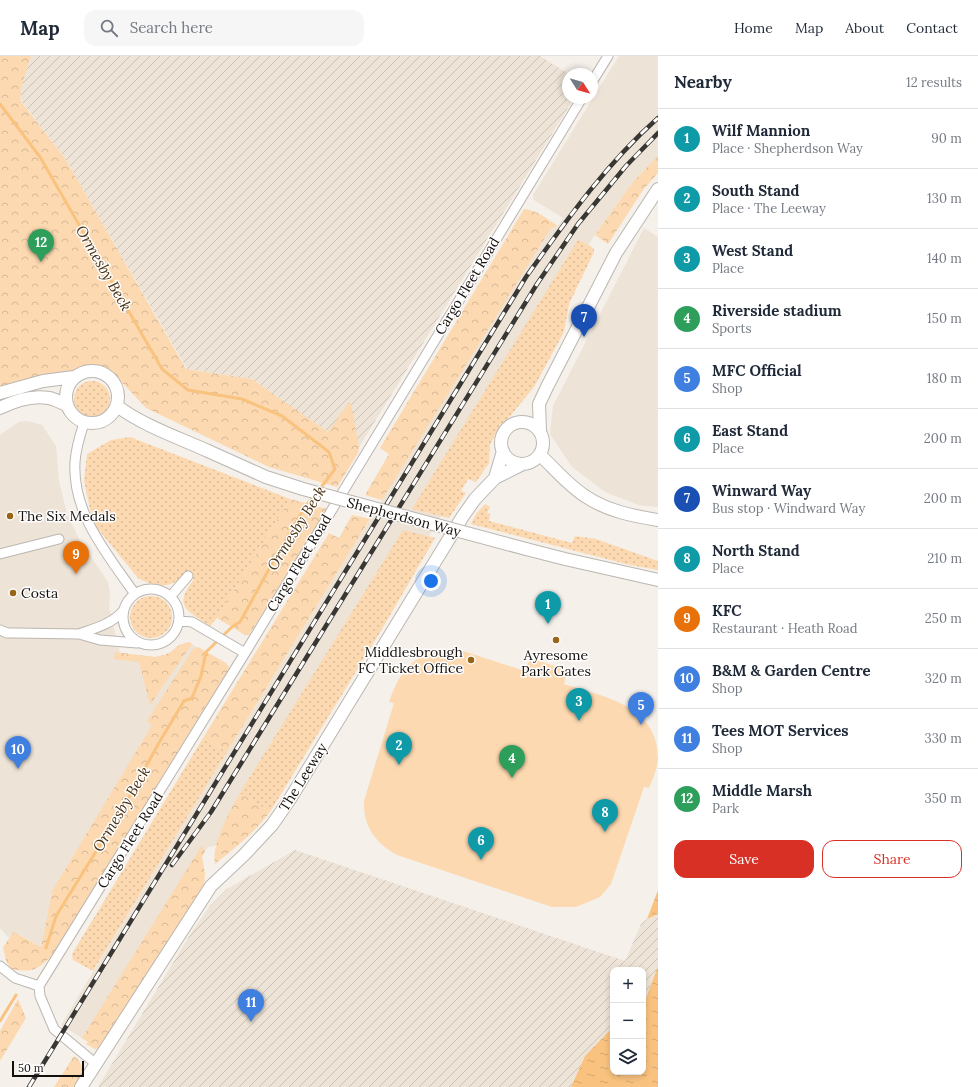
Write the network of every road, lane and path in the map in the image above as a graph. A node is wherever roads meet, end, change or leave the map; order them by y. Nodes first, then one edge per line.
1 (608, 56) edge
2 (598, 72) edge
3 (578, 104) edge
4 (658, 189) edge
5 (74, 377) junction
6 (0, 393) edge
7 (539, 404) junction
8 (66, 405) junction
9 (117, 406) junction
10 (0, 408) edge
11 (84, 422) junction
12 (518, 423) junction
13 (540, 431) junction
14 (503, 451) junction
15 (540, 455) junction
16 (521, 464) junction
17 (495, 478) junction
18 (658, 520) edge
19 (59, 539) dead end
20 (0, 554) edge
21 (188, 576) dead end
22 (658, 580) edge
23 (135, 594) junction
24 (170, 597) junction
25 (124, 610) junction
26 (179, 621) junction
27 (0, 630) edge
28 (79, 634) junction
29 (138, 643) junction
30 (245, 654) junction
31 (0, 966) edge
32 (36, 986) junction
33 (96, 1064) junction
34 (81, 1087) edge

1 - 2 street
3 - 30 street, Cargo Fleet Road
4 - 7 street
5 - 6 street
5 - 8 street
5 - 9 street
7 - 12 street
7 - 13 street
8 - 10 street
8 - 11 street
9 - 11 street
9 - 22 street, Shepherdson Way, bridge
11 - 23 street
12 - 13 street
12 - 14 street
13 - 15 street
14 - 16 street
14 - 17 street, The Leeway
15 - 16 street
15 - 18 street
16 - 17 street, The Leeway
17 - 33 street, The Leeway
19 - 20 street
21 - 24 street
23 - 24 street
23 - 25 street
24 - 26 street
25 - 28 street
25 - 29 street
26 - 29 street
26 - 30 street
27 - 28 street
28 - 29 street
30 - 32 street, Cargo Fleet Road
31 - 32 street
32 - 33 street
33 - 34 street, The Leeway

